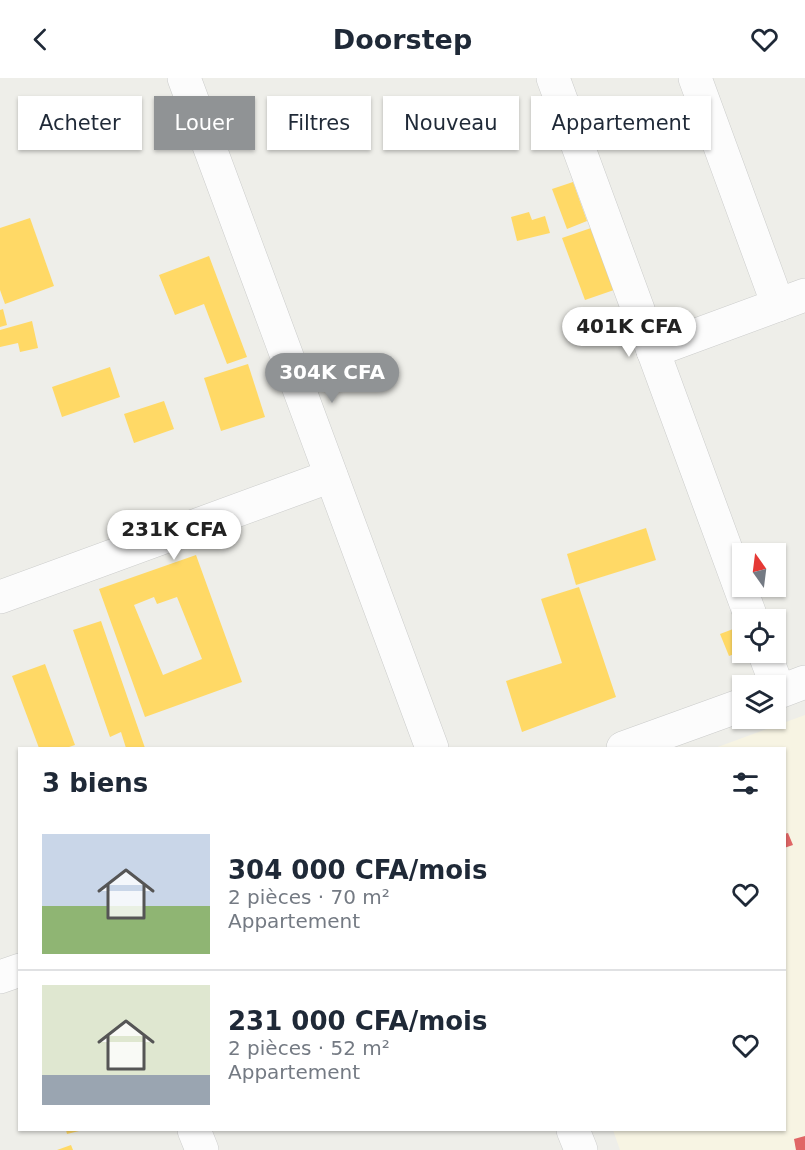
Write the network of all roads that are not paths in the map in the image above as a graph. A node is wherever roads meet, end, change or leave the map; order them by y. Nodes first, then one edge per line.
1 (553, 78) edge
2 (694, 78) edge
3 (193, 81) edge
4 (792, 300) edge
5 (653, 351) junction
6 (331, 476) junction
7 (3, 588) edge
8 (748, 609) edge
9 (732, 709) edge
10 (432, 747) edge
11 (626, 747) edge
12 (18, 971) edge
13 (0, 977) edge
14 (194, 1131) edge
15 (573, 1131) edge
16 (202, 1150) edge
17 (580, 1150) edge

1 - 5 street
2 - 4 street
3 - 6 street
4 - 5 street
5 - 8 street
6 - 7 street
6 - 10 street
9 - 11 street
12 - 13 street
14 - 16 street
15 - 17 street

